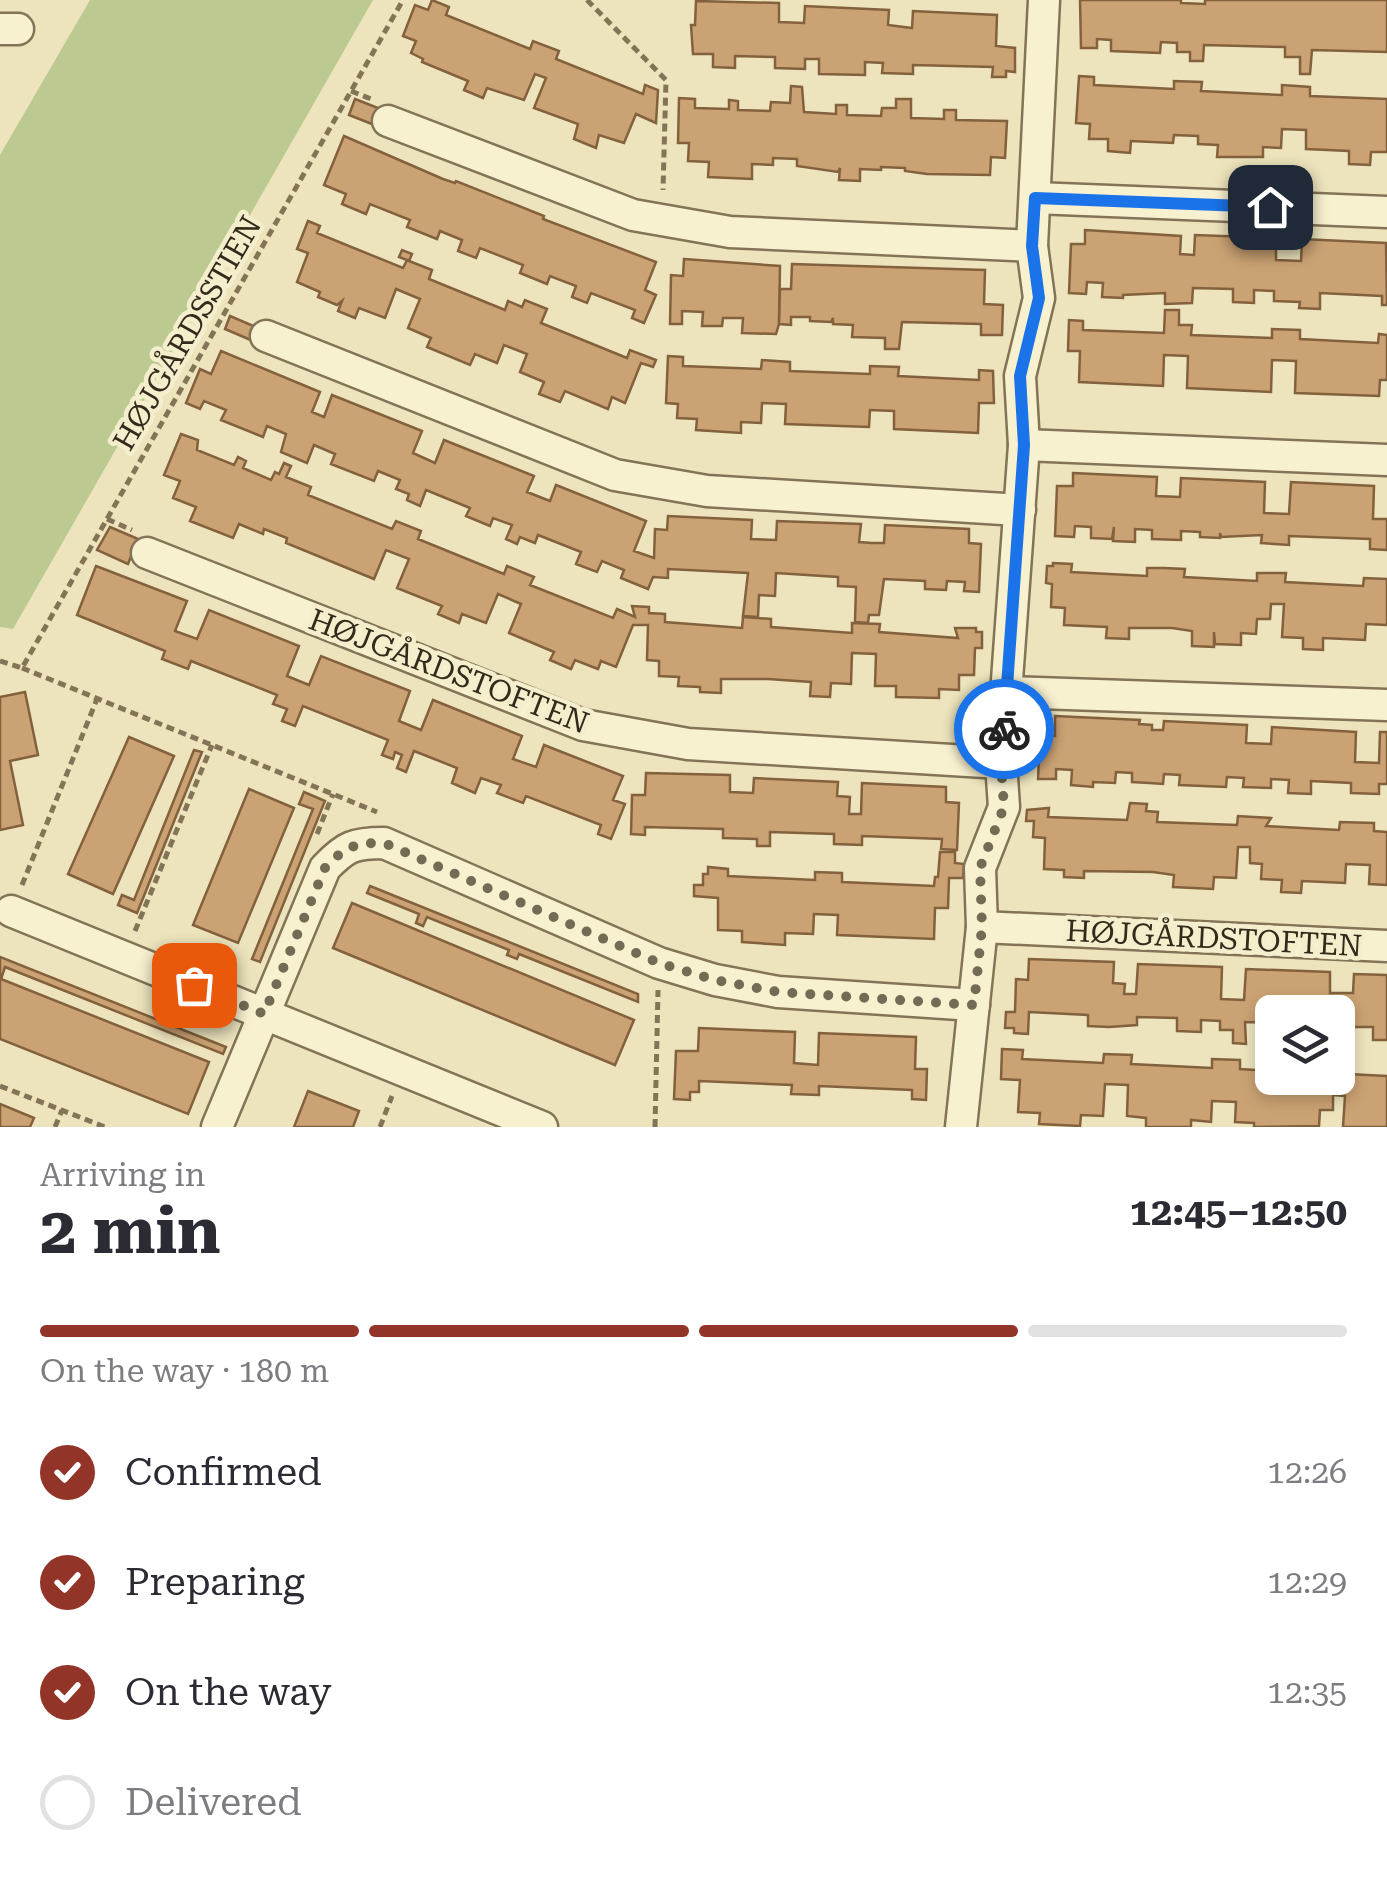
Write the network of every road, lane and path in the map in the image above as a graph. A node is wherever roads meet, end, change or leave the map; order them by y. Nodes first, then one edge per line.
1 (403, 0) edge
2 (587, 0) edge
3 (1044, 0) edge
4 (388, 121) dead end
5 (1035, 198) junction
6 (1387, 212) edge
7 (662, 220) junction
8 (1032, 246) junction
9 (266, 336) dead end
10 (1024, 445) junction
11 (1387, 460) edge
12 (1020, 510) junction
13 (148, 554) dead end
14 (0, 661) edge
15 (1008, 692) junction
16 (97, 699) dead end
17 (1387, 706) edge
18 (212, 745) dead end
19 (1001, 763) junction
20 (11, 911) joint
21 (982, 927) junction
22 (1387, 946) edge
23 (124, 957) junction
24 (974, 1005) junction
25 (264, 1014) junction
26 (0, 1086) edge
27 (62, 1110) junction
28 (55, 1127) edge
29 (105, 1127) edge
30 (218, 1127) edge
31 (542, 1127) edge
32 (961, 1127) edge

1 - 14 path, HØJGÅRDSSTIEN
2 - 7 path
3 - 5 street
4 - 7 street
5 - 6 street
5 - 8 street
7 - 8 street
8 - 10 street
9 - 12 street
10 - 11 street
10 - 12 street
12 - 15 street
13 - 19 street, HØJGÅRDSTOFTEN
15 - 17 street
15 - 19 street
16 - 20 path
18 - 23 path
19 - 21 street
20 - 23 street
21 - 22 street, HØJGÅRDSTOFTEN
21 - 24 street
23 - 25 street
24 - 25 street
24 - 32 street
25 - 30 street
25 - 31 street
26 - 27 path
27 - 28 path
27 - 29 path

